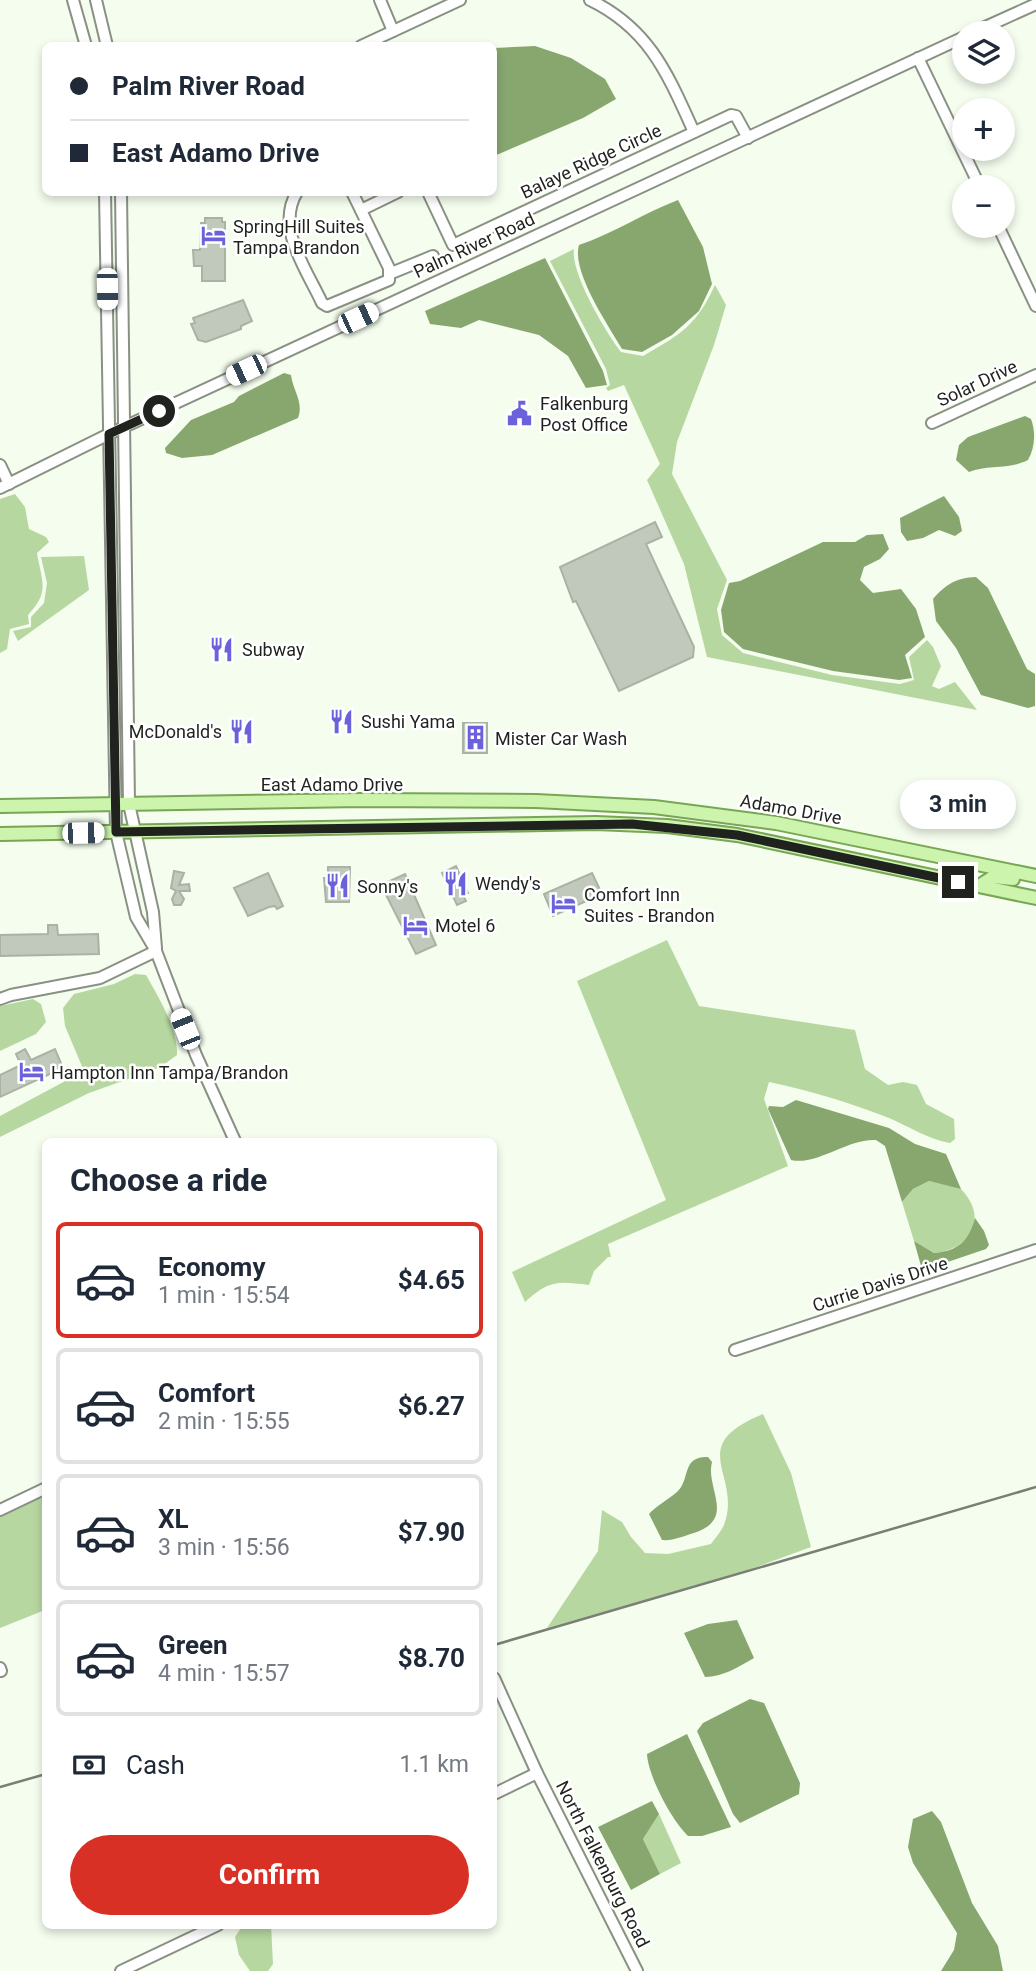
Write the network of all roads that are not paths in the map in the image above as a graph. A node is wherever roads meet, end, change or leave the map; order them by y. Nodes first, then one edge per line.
1 (73, 0) edge
2 (96, 0) edge
3 (380, 0) edge
4 (590, 0) edge
5 (453, 1) edge
6 (1036, 4) edge
7 (998, 21) edge
8 (393, 31) junction
9 (85, 42) edge
10 (106, 42) edge
11 (370, 42) edge
12 (952, 42) edge
13 (918, 58) junction
14 (694, 132) junction
15 (748, 138) junction
16 (974, 175) edge
17 (105, 196) edge
18 (121, 196) edge
19 (296, 196) edge
20 (354, 196) edge
21 (390, 196) edge
22 (430, 196) edge
23 (361, 210) junction
24 (1004, 238) edge
25 (433, 256) dead end
26 (389, 274) junction
27 (1036, 306) edge
28 (1036, 375) edge
29 (932, 423) dead end
30 (125, 427) junction
31 (109, 434) junction
32 (0, 465) edge
33 (4, 486) edge
34 (126, 505) junction
35 (110, 506) junction
36 (112, 605) junction
37 (127, 606) junction
38 (536, 801) joint
39 (115, 804) junction
40 (129, 804) junction
41 (0, 806) edge
42 (740, 817) junction
43 (617, 823) junction
44 (116, 832) junction
45 (134, 832) junction
46 (0, 834) edge
47 (737, 835) junction
48 (873, 842) junction
49 (1032, 875) edge
50 (979, 886) junction
51 (1035, 896) edge
52 (156, 951) junction
53 (0, 999) edge
54 (234, 1138) edge
55 (1036, 1250) edge
56 (734, 1350) dead end
57 (42, 1490) edge
58 (0, 1510) edge
59 (497, 1685) edge
60 (537, 1773) junction
61 (497, 1793) edge
62 (210, 1929) edge
63 (121, 1971) edge
64 (637, 1971) edge

1 - 9 street
2 - 10 street
3 - 8 street
4 - 14 street
5 - 8 street
6 - 7 street
8 - 11 street
12 - 13 street, Palm River Road
13 - 15 street, Palm River Road
13 - 16 street
14 - 15 street, Balaye Ridge Circle
14 - 22 street, Balaye Ridge Circle
15 - 30 street, Palm River Road
17 - 31 street
18 - 30 street
19 - 26 street
20 - 23 street
21 - 23 street
23 - 26 street
24 - 27 street
25 - 26 street
28 - 29 street, Solar Drive
30 - 31 street, Palm River Road
30 - 34 street
31 - 33 street, Palm River Road
31 - 35 street
32 - 33 street
34 - 35 street
34 - 37 street
35 - 36 street
36 - 37 street
36 - 39 street
37 - 40 street
38 - 40 main road, East Adamo Drive
38 - 42 main road, Adamo Drive
39 - 40 main road
39 - 41 main road
39 - 44 street
40 - 45 street
42 - 43 main road
42 - 48 main road, Adamo Drive
43 - 45 main road
43 - 47 main road
44 - 45 main road
44 - 46 main road
44 - 52 street
45 - 52 street
47 - 48 main road
47 - 50 main road
48 - 49 main road, Adamo Drive
49 - 50 main road
50 - 51 main road
52 - 53 street
52 - 54 street
55 - 56 street, Currie Davis Drive
57 - 58 street
59 - 60 street, North Falkenburg Road
60 - 61 street
60 - 64 street, North Falkenburg Road
62 - 63 street

